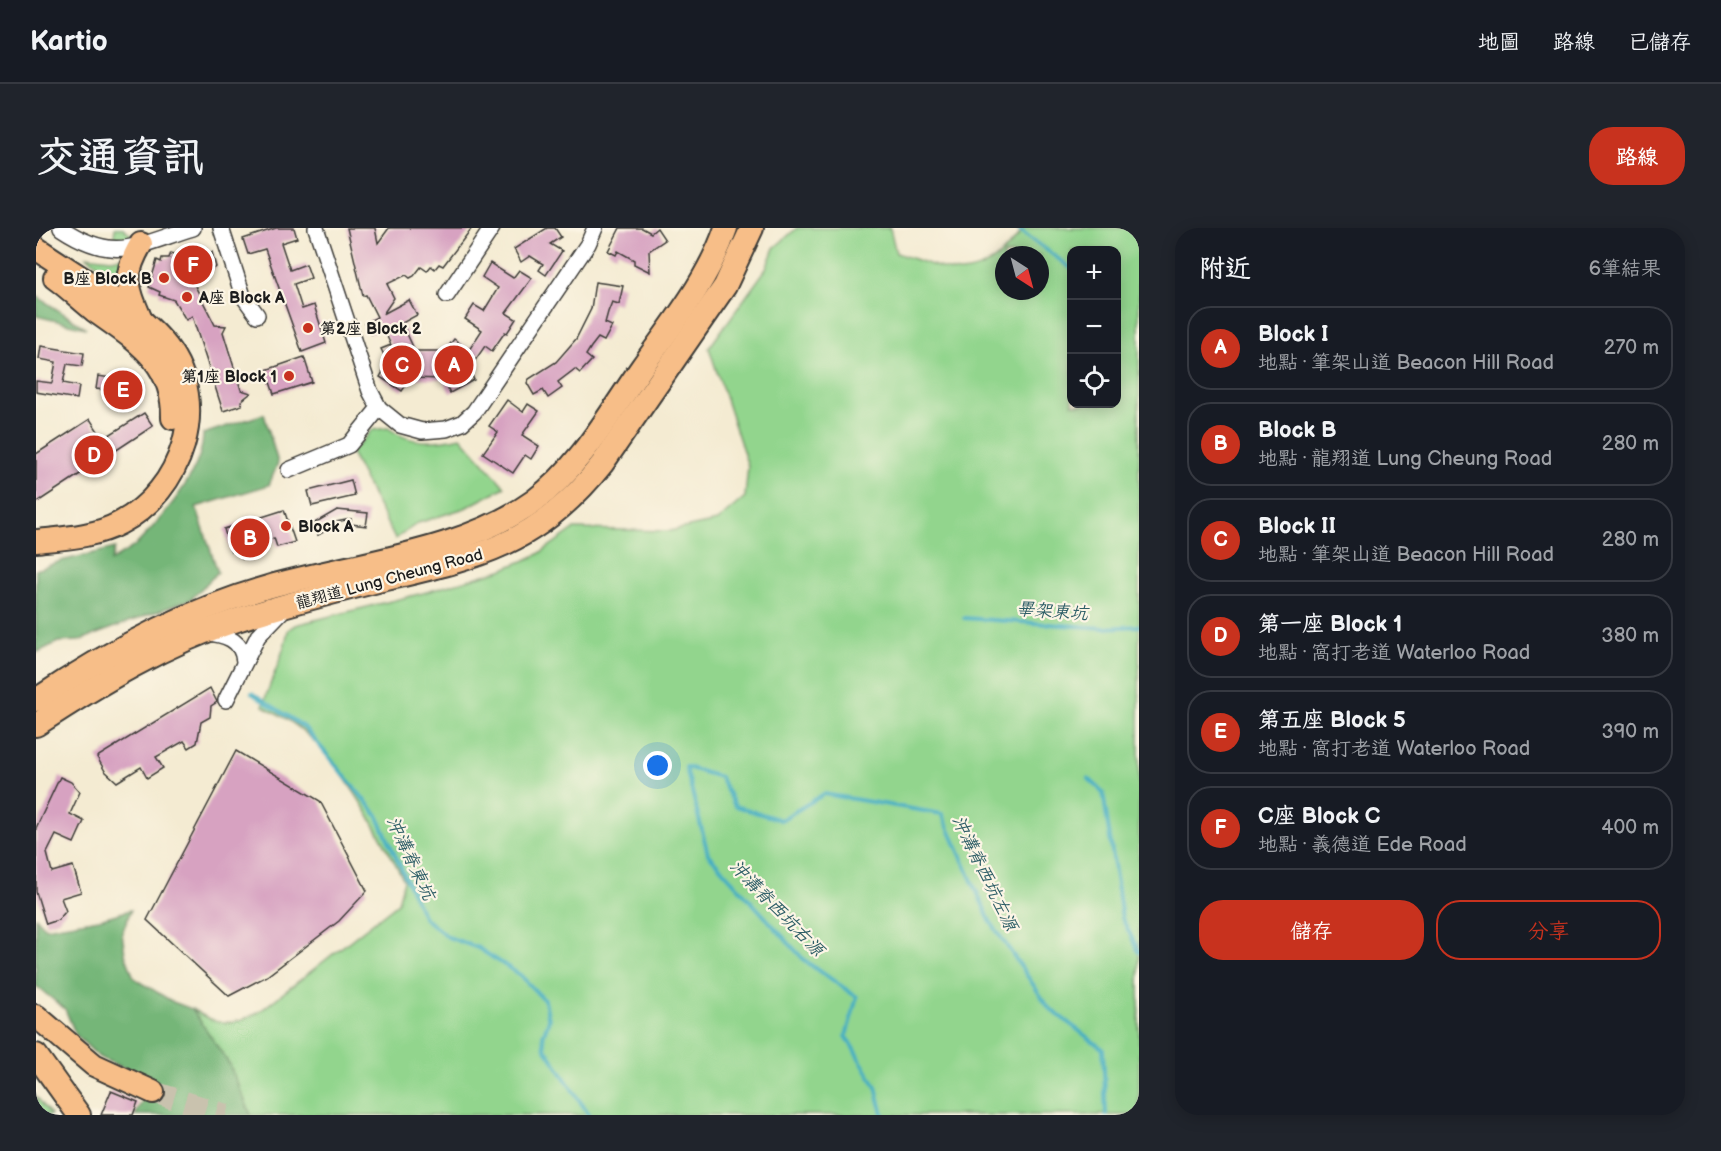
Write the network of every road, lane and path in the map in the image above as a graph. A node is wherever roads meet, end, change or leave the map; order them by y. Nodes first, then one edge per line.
1 (61, 228) edge
2 (194, 228) edge
3 (221, 228) edge
4 (315, 228) edge
5 (492, 228) edge
6 (595, 228) edge
7 (726, 228) edge
8 (752, 228) edge
9 (36, 234) edge
10 (141, 244) junction
11 (36, 248) edge
12 (36, 266) edge
13 (36, 281) edge
14 (447, 295) dead end
15 (93, 309) junction
16 (257, 315) dead end
17 (134, 316) junction
18 (379, 408) junction
19 (289, 470) dead end
20 (36, 527) edge
21 (36, 541) edge
22 (296, 603) junction
23 (202, 632) junction
24 (244, 661) junction
25 (36, 700) edge
26 (226, 700) dead end
27 (36, 725) edge
28 (36, 1016) edge
29 (36, 1055) edge
30 (153, 1092) tunnel mouth
31 (80, 1115) edge

1 - 10 street
2 - 10 street
3 - 16 street
4 - 18 street
5 - 14 street
6 - 18 street
7 - 25 highway, 龍翔道 Lung Cheung Road
8 - 22 highway, 龍翔道 Lung Cheung Road
9 - 17 highway
10 - 17 highway
11 - 17 highway
12 - 15 highway
13 - 15 highway
15 - 20 highway
17 - 21 highway
18 - 19 street
22 - 23 highway, 龍翔道 Lung Cheung Road
22 - 24 street
23 - 24 street
23 - 27 highway, 龍翔道 Lung Cheung Road
24 - 26 street
28 - 30 highway
29 - 31 highway

